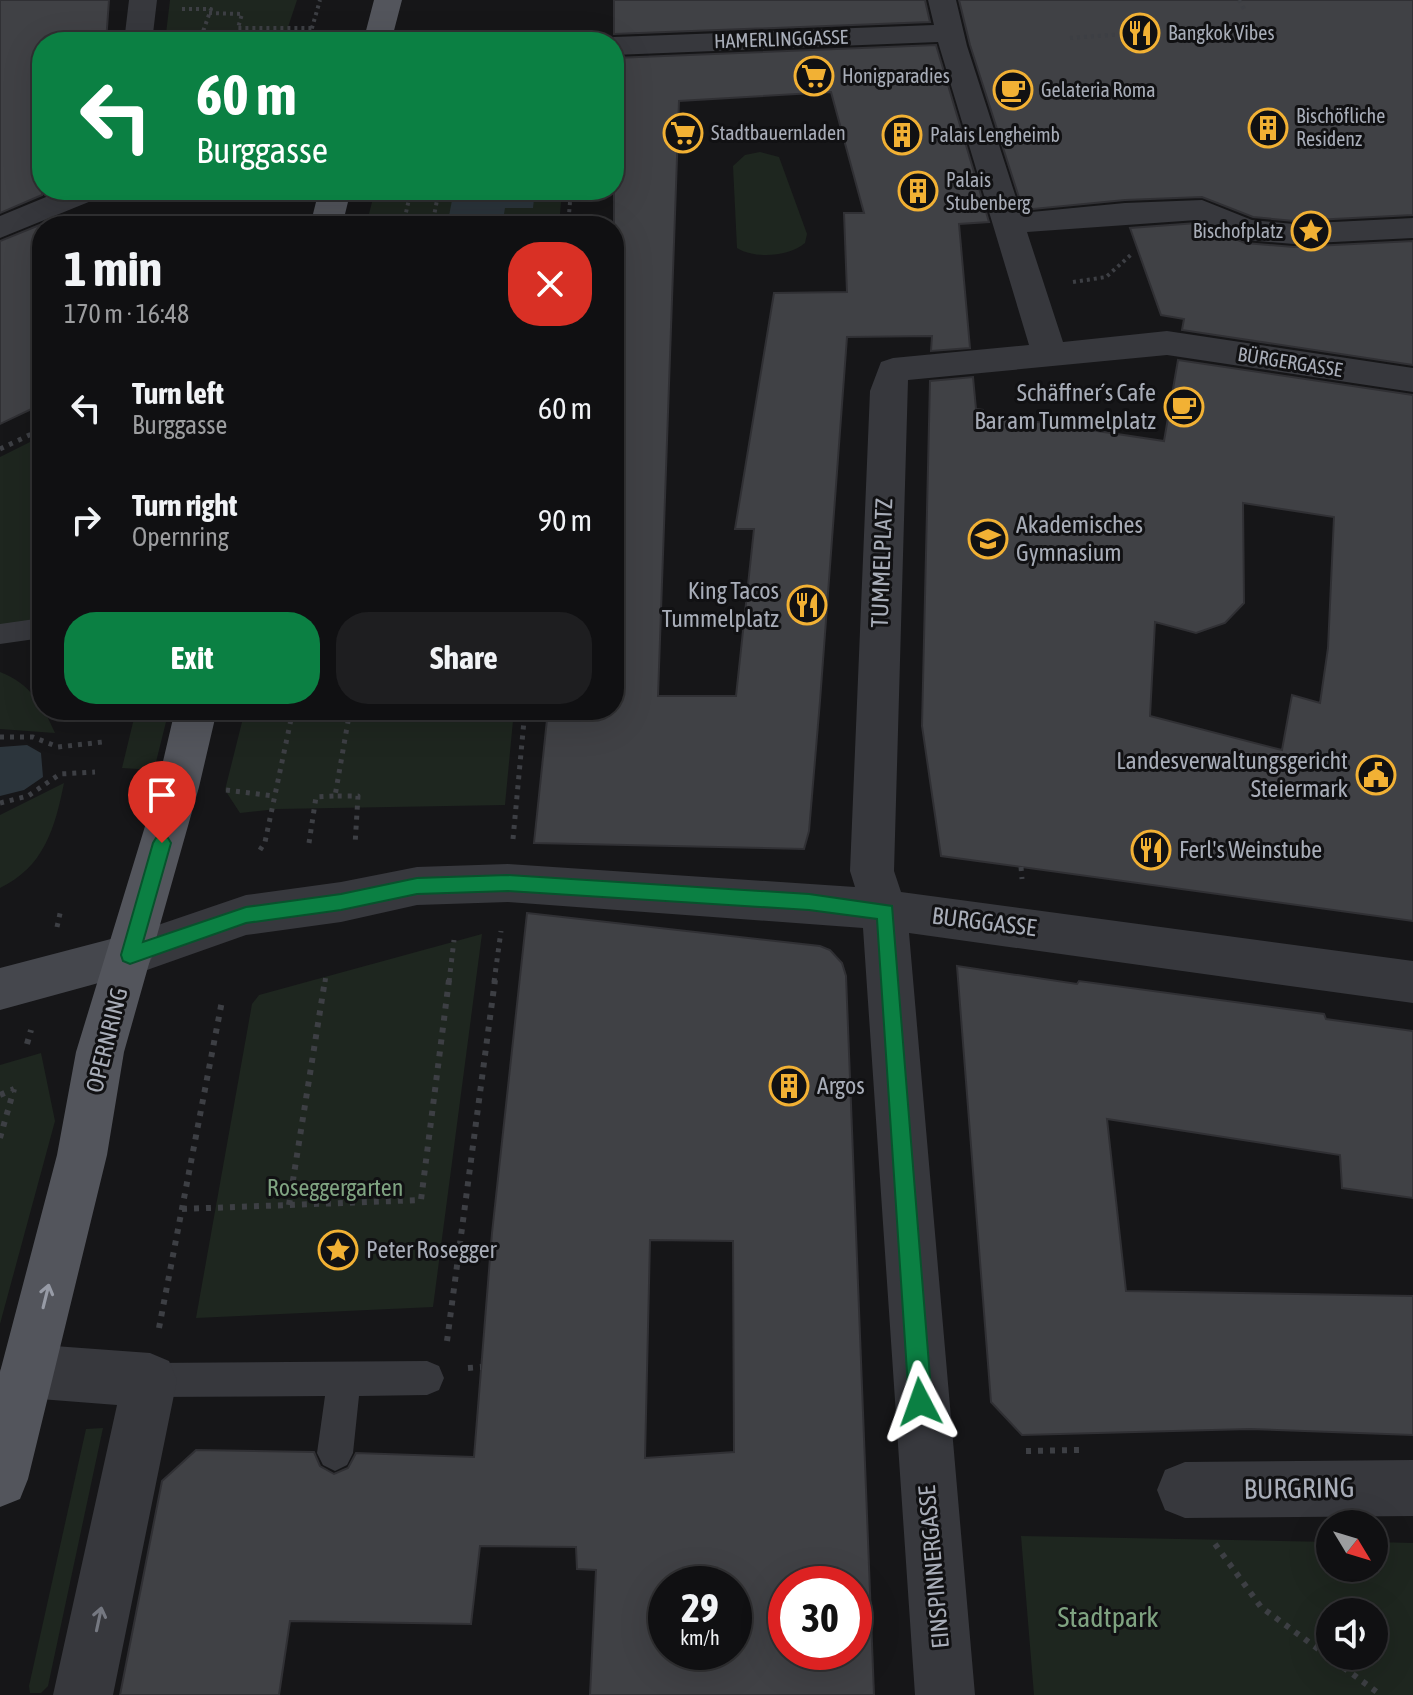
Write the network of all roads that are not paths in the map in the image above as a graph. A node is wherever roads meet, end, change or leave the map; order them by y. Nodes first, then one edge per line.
1 (388, 0) edge
2 (942, 0) edge
3 (156, 5) edge
4 (143, 32) edge
5 (380, 32) edge
6 (949, 33) junction
7 (624, 46) edge
8 (64, 200) edge
9 (1008, 218) junction
10 (0, 228) edge
11 (1413, 228) edge
12 (1167, 343) joint
13 (1050, 356) junction
14 (1413, 380) edge
15 (32, 629) edge
16 (0, 634) edge
17 (194, 720) edge
18 (885, 911) junction
19 (130, 955) junction
20 (1413, 982) edge
21 (0, 989) edge
22 (27, 1371) junction
23 (427, 1378) dead end
24 (344, 1379) junction
25 (150, 1380) junction
26 (335, 1453) dead end
27 (0, 1479) edge
28 (1413, 1488) edge
29 (1185, 1490) road end
30 (83, 1695) edge
31 (945, 1695) edge

1 - 5 main road
2 - 6 street
3 - 4 street
6 - 7 street, HAMERLINGGASSE
6 - 9 street
8 - 10 street
9 - 11 street
9 - 13 street
12 - 13 street, TUMMELPLATZ
12 - 14 street, BÜRGERGASSE
13 - 18 street, TUMMELPLATZ
15 - 16 lane
17 - 19 main road, OPERNRING
18 - 19 street, BURGGASSE
18 - 20 street, BURGGASSE
18 - 31 street, EINSPINNERGASSE
19 - 21 main road
22 -> 19 main road, OPERNRING
22 - 25 street
22 - 27 main road, OPERNRING
23 - 24 lane
24 - 25 lane
24 - 26 lane
30 -> 25 street
28 - 29 street, BURGRING

